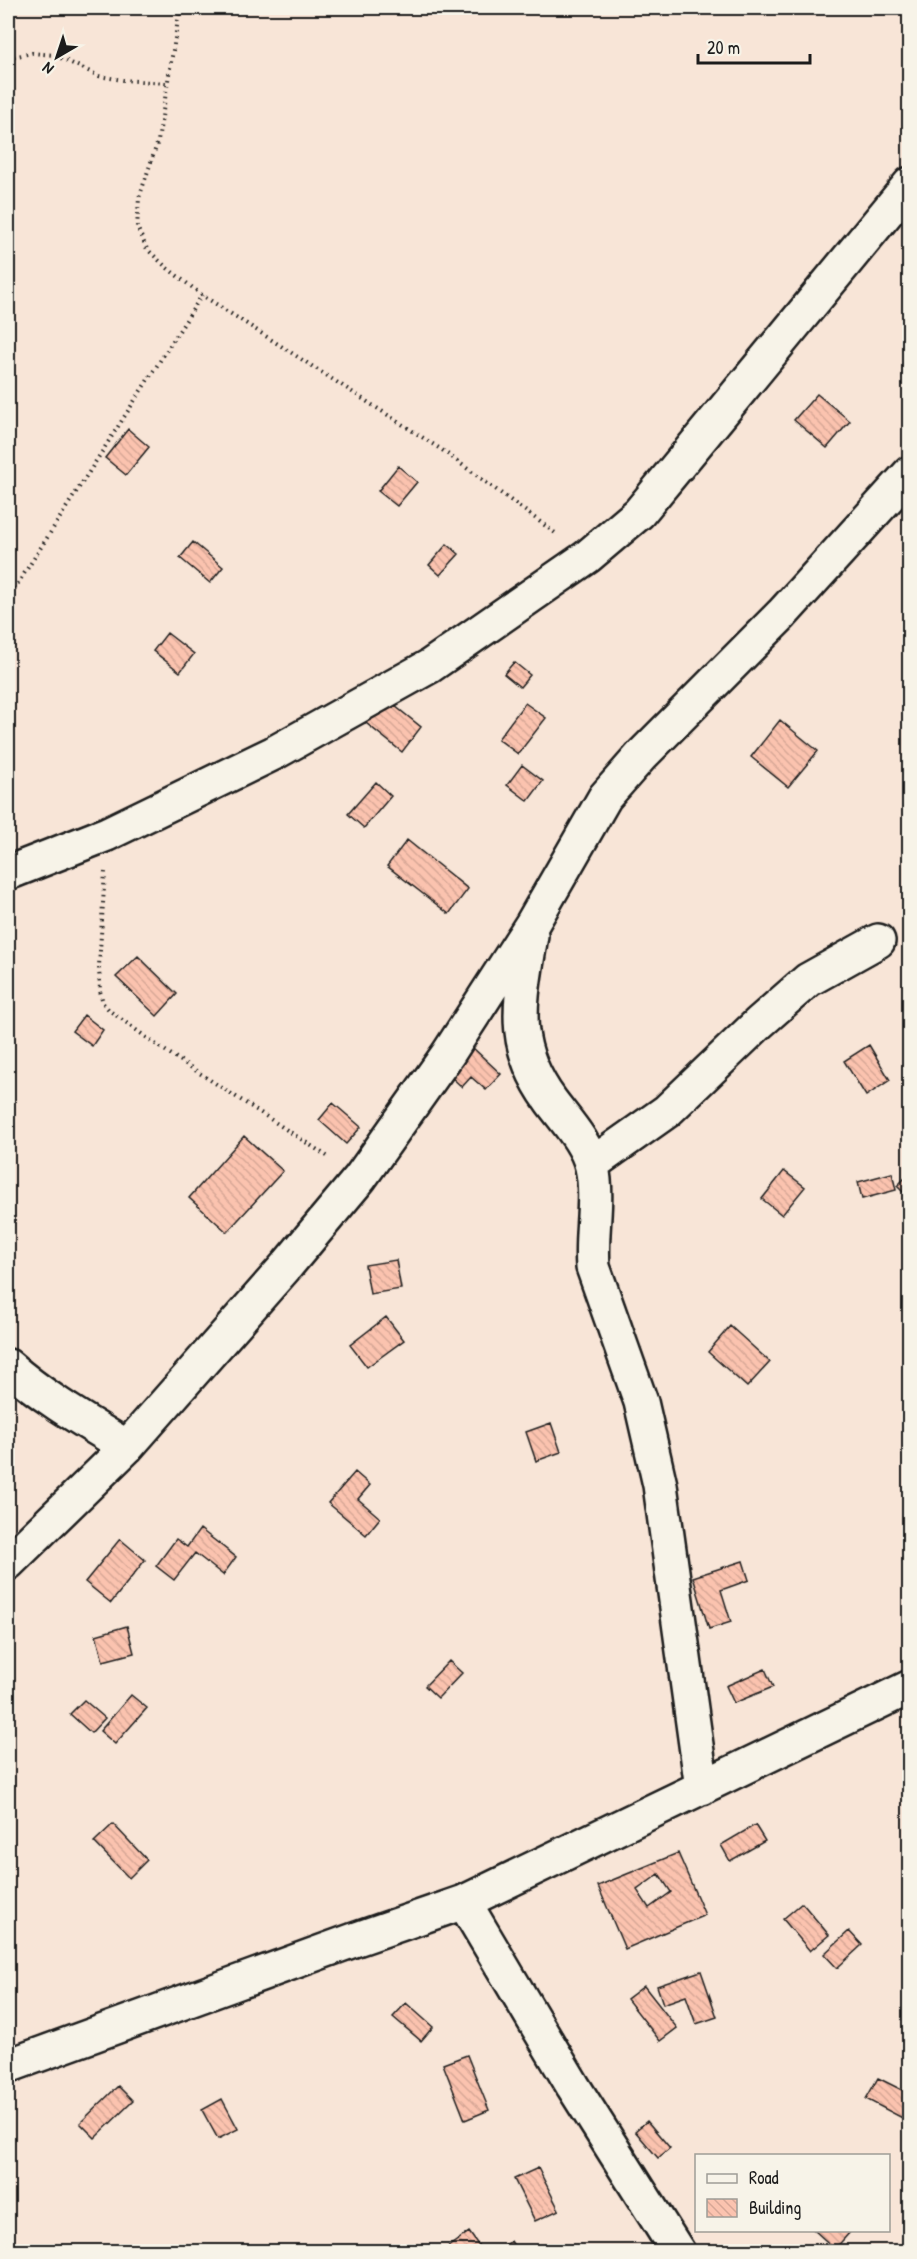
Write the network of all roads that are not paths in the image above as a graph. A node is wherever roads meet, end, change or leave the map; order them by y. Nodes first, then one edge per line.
1 (909, 184) edge
2 (909, 473) edge
3 (8, 873) edge
4 (532, 924) junction
5 (878, 941) dead end
6 (592, 1164) junction
7 (8, 1366) edge
8 (127, 1447) junction
9 (8, 1563) edge
10 (909, 1687) edge
11 (702, 1788) junction
12 (464, 1902) junction
13 (8, 2066) edge
14 (678, 2252) edge

1 - 3 street
2 - 4 street
4 - 6 street
4 - 8 street
5 - 6 street
6 - 11 street
7 - 8 street
8 - 9 street
10 - 11 street
11 - 12 street
12 - 13 street
12 - 14 street

